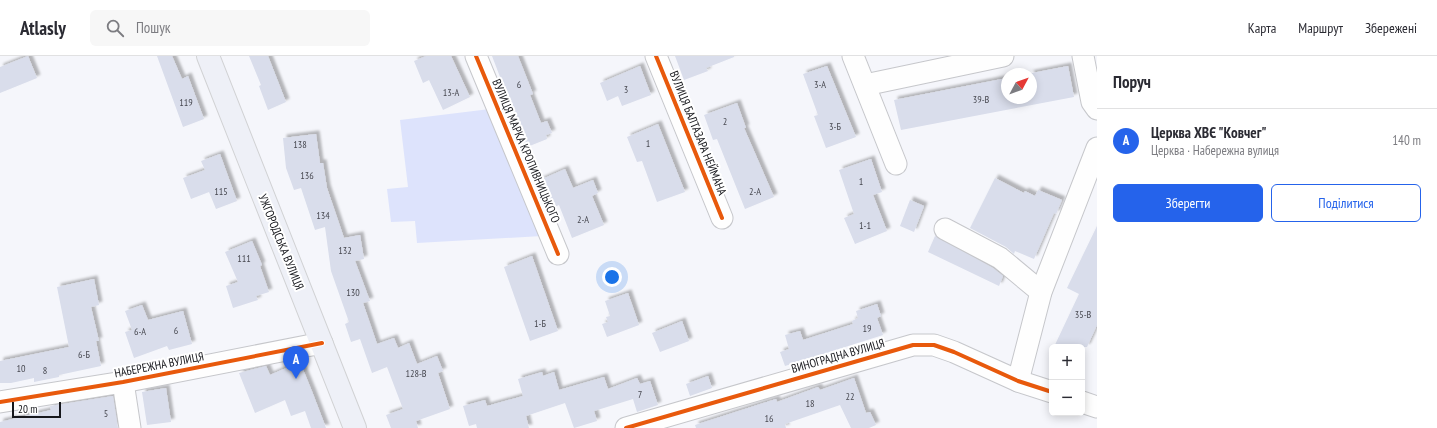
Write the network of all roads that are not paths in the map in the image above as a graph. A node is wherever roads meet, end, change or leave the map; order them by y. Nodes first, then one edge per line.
1 (208, 56) edge
2 (476, 56) edge
3 (656, 56) edge
4 (853, 56) edge
5 (1003, 56) edge
6 (1083, 56) edge
7 (865, 85) junction
8 (1097, 109) edge
9 (1097, 148) edge
10 (896, 164) dead end
11 (722, 218) dead end
12 (945, 229) dead end
13 (558, 254) dead end
14 (1041, 292) junction
15 (322, 343) junction
16 (1018, 381) junction
17 (123, 382) junction
18 (1049, 391) edge
19 (0, 402) edge
20 (1085, 403) edge
21 (1097, 407) edge
22 (130, 428) edge
23 (355, 428) edge
24 (626, 428) edge

1 - 15 main road, УЖГОРОДСЬКА ВУЛИЦЯ
2 - 13 street, ВУЛИЦЯ МАРКА КРОПИВНИЦЬКОГО
3 - 11 street, ВУЛИЦЯ БАЛТАЗАРА НЕЙМАНА
4 - 7 street
5 - 7 street
6 - 8 street
7 - 10 street
9 - 14 street
12 - 14 street
14 - 16 street
15 - 17 street, НАБЕРЕЖНА ВУЛИЦЯ
15 - 23 main road, УЖГОРОДСЬКА ВУЛИЦЯ
16 - 18 street, ВИНОГРАДНА ВУЛИЦЯ
16 - 24 street, ВИНОГРАДНА ВУЛИЦЯ
17 - 19 street, НАБЕРЕЖНА ВУЛИЦЯ
17 - 22 street
20 - 21 street

